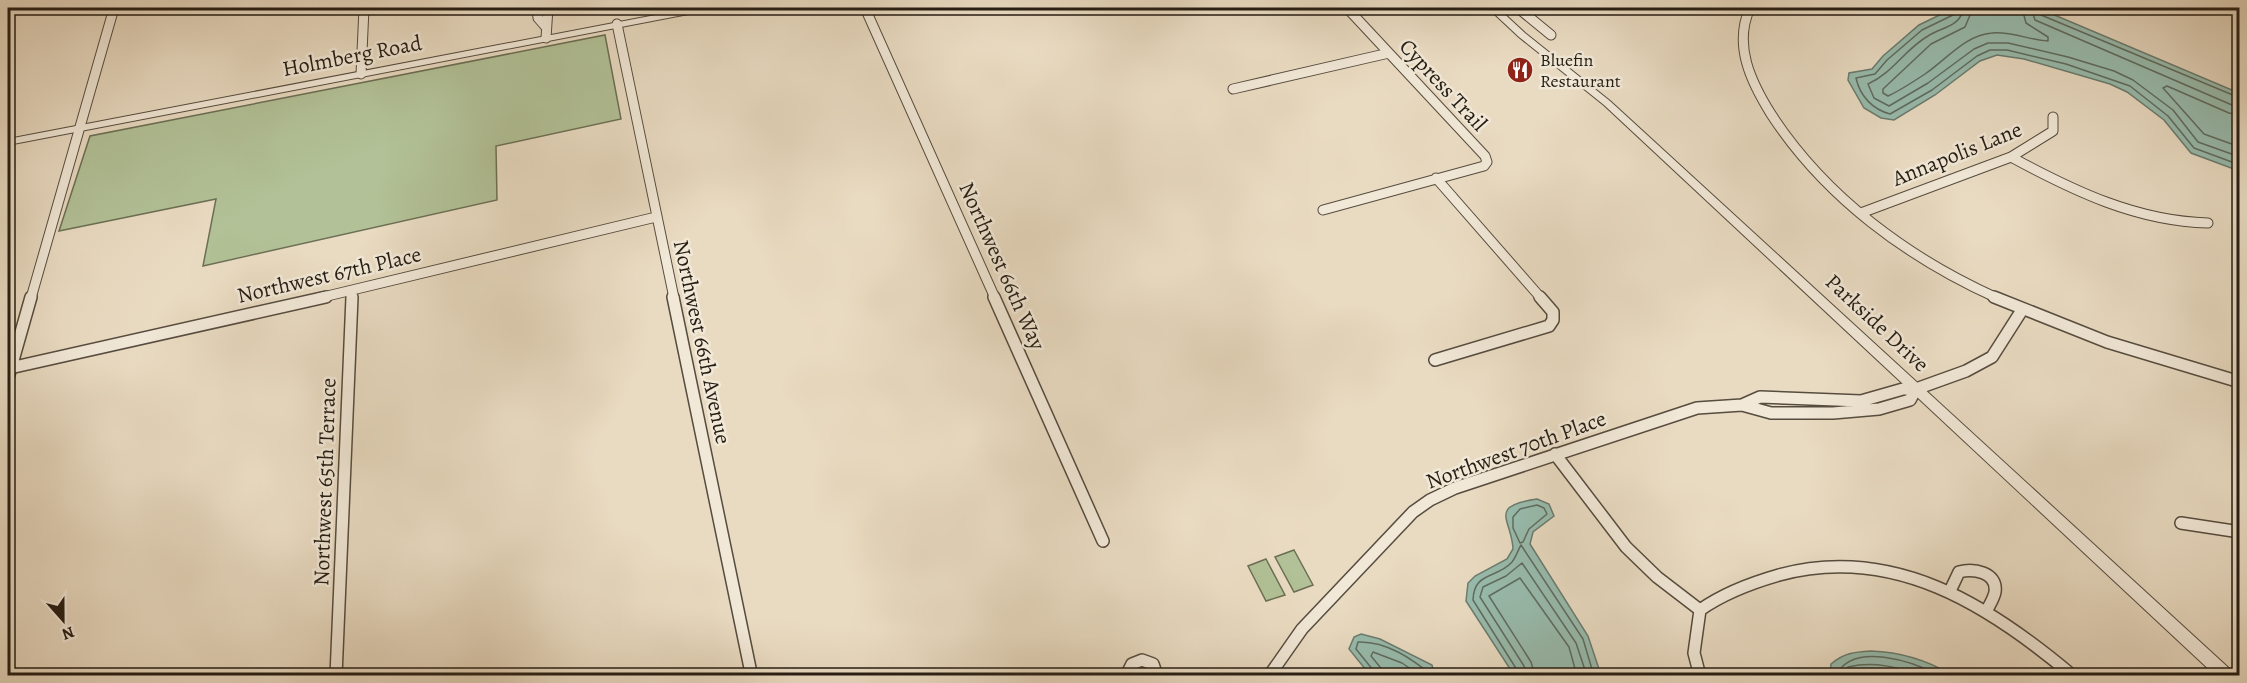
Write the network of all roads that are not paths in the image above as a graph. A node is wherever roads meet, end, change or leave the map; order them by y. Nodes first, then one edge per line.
1 (114, 8) edge
2 (364, 8) edge
3 (537, 8) edge
4 (548, 8) edge
5 (704, 8) edge
6 (865, 8) edge
7 (1347, 8) edge
8 (1492, 8) edge
9 (1518, 8) edge
10 (1750, 8) edge
11 (617, 24) junction
12 (545, 26) junction
13 (1551, 35) dead end
14 (546, 38) junction
15 (1389, 53) junction
16 (361, 74) junction
17 (1233, 89) dead end
18 (2053, 117) dead end
19 (79, 128) junction
20 (8, 142) edge
21 (2011, 157) junction
22 (1436, 178) junction
23 (1323, 210) dead end
24 (1861, 213) junction
25 (656, 216) junction
26 (2208, 223) dead end
27 (352, 291) junction
28 (2022, 310) junction
29 (1435, 360) dead end
30 (9, 373) edge
31 (2240, 382) edge
32 (1916, 389) junction
33 (1778, 398) junction
34 (1814, 400) junction
35 (1742, 405) junction
36 (1784, 413) junction
37 (1821, 414) junction
38 (1555, 454) junction
39 (2181, 523) dead end
40 (2240, 532) edge
41 (1103, 541) dead end
42 (1950, 591) junction
43 (1700, 610) junction
44 (1987, 610) junction
45 (750, 669) dead end
46 (336, 675) edge
47 (1126, 675) edge
48 (1156, 675) edge
49 (1269, 675) edge
50 (1700, 675) edge
51 (2073, 675) edge
52 (2227, 675) edge

1 - 19 street
2 - 16 street
3 - 12 street
4 - 12 street
5 - 11 street, Holmberg Road
6 - 41 street, Northwest 66th Way
7 - 15 street, Cypress Trail
8 - 32 street, Parkside Drive
9 - 13 street
10 - 24 street
11 - 14 street, Holmberg Road
11 - 25 street, Northwest 66th Avenue
12 - 14 street
14 - 16 street, Holmberg Road
15 - 17 street
15 - 22 street, Cypress Trail
16 - 19 street, Holmberg Road
18 - 21 street, Annapolis Lane
19 - 20 street, Holmberg Road
19 - 30 street
21 - 24 street, Annapolis Lane
21 - 26 street
22 - 23 street
22 - 29 street
24 - 28 street
25 - 27 street, Northwest 67th Place
25 - 45 street, Northwest 66th Avenue
27 - 30 street, Northwest 67th Place
27 - 46 street, Northwest 65th Terrace
28 - 31 street
28 - 32 street
32 - 34 street, Northwest 70th Place
32 - 37 street, Northwest 70th Place
32 - 52 street, Parkside Drive
33 - 34 street, Northwest 70th Place
33 - 35 street, Northwest 70th Place
33 - 36 street
34 - 37 street
35 - 36 street, Northwest 70th Place
35 - 38 street, Northwest 70th Place
36 - 37 street, Northwest 70th Place
38 - 43 street
38 - 49 street, Northwest 70th Place
39 - 40 street
42 - 43 street
42 - 44 street
42 - 44 street
43 - 50 street
44 - 51 street
47 - 48 street

